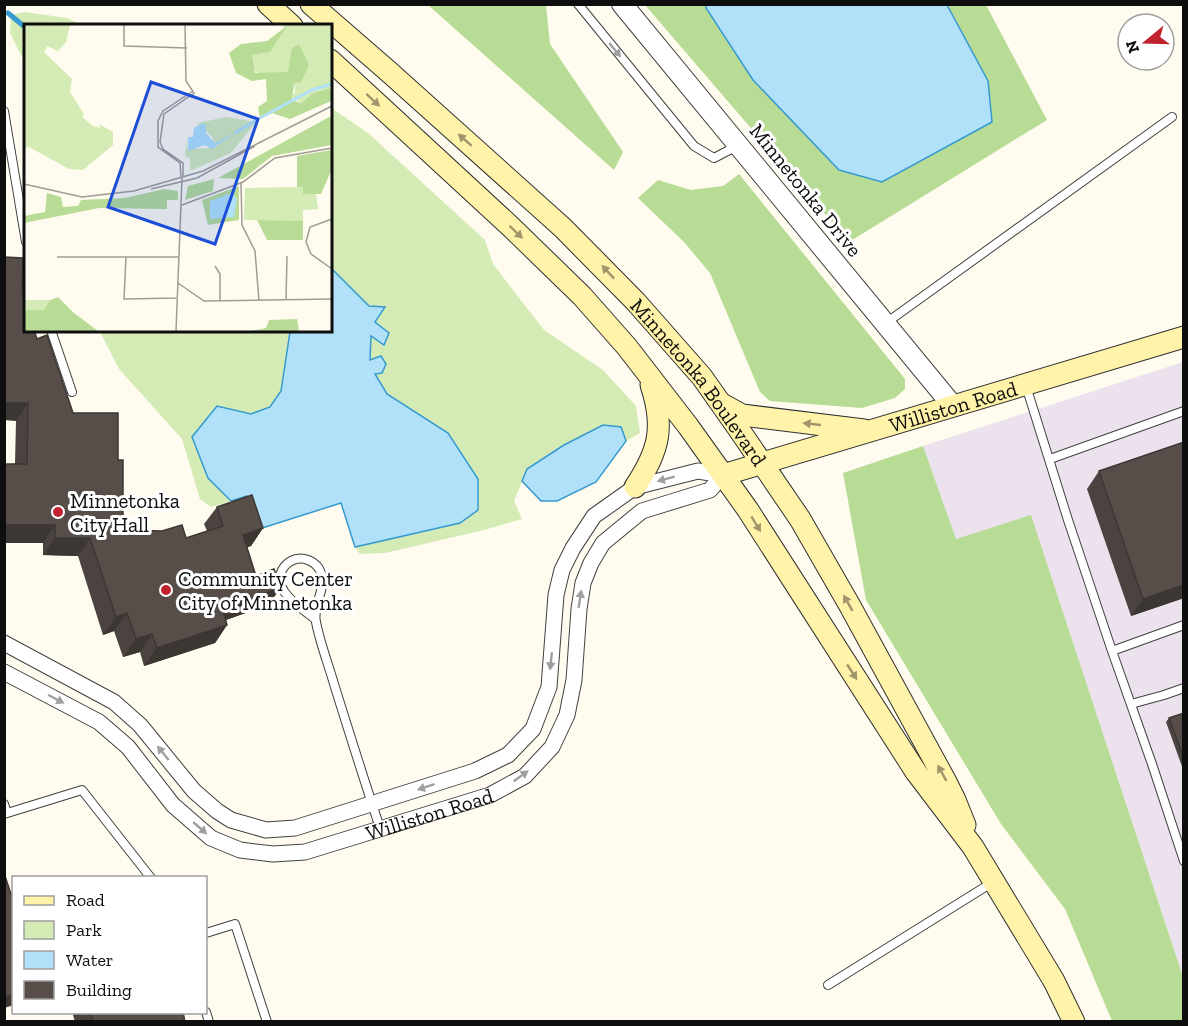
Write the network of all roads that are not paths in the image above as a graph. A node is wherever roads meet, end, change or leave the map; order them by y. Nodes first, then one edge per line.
1 (268, 4) edge
2 (311, 4) edge
3 (578, 4) edge
4 (622, 4) edge
5 (290, 24) edge
6 (332, 62) edge
7 (4, 111) edge
8 (1172, 117) dead end
9 (738, 145) junction
10 (24, 230) edge
11 (885, 324) junction
12 (52, 332) edge
13 (1184, 337) edge
14 (647, 373) junction
15 (1026, 385) junction
16 (72, 392) dead end
17 (720, 403) junction
18 (953, 406) junction
19 (1184, 411) edge
20 (870, 430) junction
21 (1050, 459) junction
22 (763, 464) junction
23 (723, 475) junction
24 (635, 488) junction
25 (315, 620) junction
26 (1184, 625) edge
27 (4, 643) edge
28 (1112, 651) junction
29 (4, 672) edge
30 (1184, 688) edge
31 (1131, 704) junction
32 (4, 804) edge
33 (372, 804) junction
34 (6, 814) edge
35 (380, 828) junction
36 (973, 847) junction
37 (1184, 861) edge
38 (149, 876) edge
39 (994, 881) junction
40 (207, 933) edge
41 (828, 985) dead end
42 (267, 1022) edge
43 (1074, 1022) edge

1 - 5 main road
17 -> 2 main road, Minnetonka Boulevard
3 -> 9 lane
4 - 9 street, Minnetonka Drive
6 -> 14 main road, Minnetonka Boulevard
7 - 10 lane
8 - 11 lane
9 - 11 street, Minnetonka Drive
11 - 18 street, Minnetonka Drive
12 - 16 lane
13 - 15 main road, Williston Road
14 - 23 main road, Minnetonka Boulevard
14 - 24 main road
15 - 18 main road, Williston Road
15 - 21 lane
20 -> 17 main road
17 - 22 main road, Minnetonka Boulevard
18 - 20 main road, Williston Road
19 - 21 lane
20 - 22 main road, Williston Road
21 - 28 lane
22 - 23 main road, Williston Road
36 -> 22 main road, Minnetonka Boulevard
23 -> 24 street, Williston Road
35 -> 23 street, Williston Road
23 -> 36 main road, Minnetonka Boulevard
24 -> 33 street, Williston Road
25 - 25 lane
25 - 33 lane
26 - 28 lane
33 -> 27 street, Williston Road
28 - 31 lane
29 -> 35 street, Williston Road
30 - 31 lane
31 - 37 lane
32 - 34 lane
33 - 35 lane
34 - 38 lane
36 - 39 main road, Minnetonka Boulevard
39 - 41 lane
39 - 43 main road, Minnetonka Boulevard
40 - 42 lane

